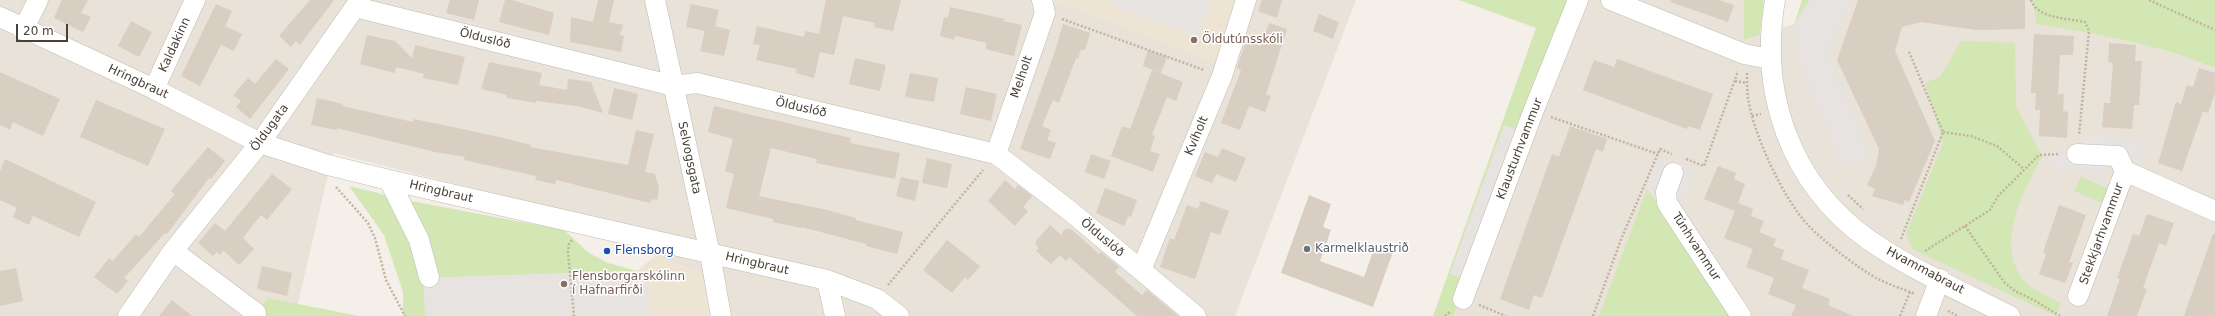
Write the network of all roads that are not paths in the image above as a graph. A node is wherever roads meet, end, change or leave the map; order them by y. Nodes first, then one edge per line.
1 (38, 0) edge
2 (195, 0) edge
3 (655, 0) edge
4 (1246, 0) edge
5 (1578, 0) edge
6 (1611, 0) edge
7 (1775, 0) edge
8 (358, 3) edge
9 (1043, 6) edge
10 (0, 17) edge
11 (23, 30) junction
12 (1770, 59) junction
13 (674, 86) junction
14 (154, 89) junction
15 (260, 143) junction
16 (996, 154) junction
17 (2077, 154) road end
18 (2125, 171) junction
19 (1673, 173) dead end
20 (389, 180) junction
21 (2215, 211) edge
22 (173, 251) junction
23 (710, 254) junction
24 (1141, 270) junction
25 (429, 277) dead end
26 (1940, 279) junction
27 (828, 280) junction
28 (2078, 296) dead end
29 (1463, 299) road end
30 (256, 313) dead end
31 (128, 316) edge
32 (721, 316) edge
33 (835, 316) edge
34 (899, 316) edge
35 (1196, 316) edge
36 (1741, 316) edge
37 (1926, 316) edge
38 (2010, 316) edge

1 - 11 street
2 - 14 street, Kaldakinn
3 - 13 street, Selvogsgata
4 - 24 street, Kvíholt
5 - 29 street, Klausturhvammur
6 - 12 street
7 - 12 street, Hvammabraut
8 - 13 street, Ölduslóð
8 - 15 street, Öldugata
9 - 16 street, Melholt
10 - 11 street, Hringbraut
11 - 14 street, Hringbraut
12 - 26 street, Hvammabraut
13 - 16 street, Ölduslóð
13 - 23 street, Selvogsgata
14 - 15 street, Hringbraut
15 - 20 street, Hringbraut
15 - 22 street, Öldugata
16 - 24 street, Ölduslóð
17 - 18 street, Stekkjarhvammur
18 - 21 street, Stekkjarhvammur
18 - 28 street, Stekkjarhvammur
19 - 36 street, Túnhvammur
20 - 23 street, Hringbraut
20 - 25 street
22 - 30 street
22 - 31 street, Öldugata
23 - 27 street, Hringbraut
23 - 32 street, Selvogsgata
24 - 35 street, Ölduslóð
26 - 37 street
26 - 38 street, Hvammabraut
27 - 33 street
27 - 34 street, Hringbraut

